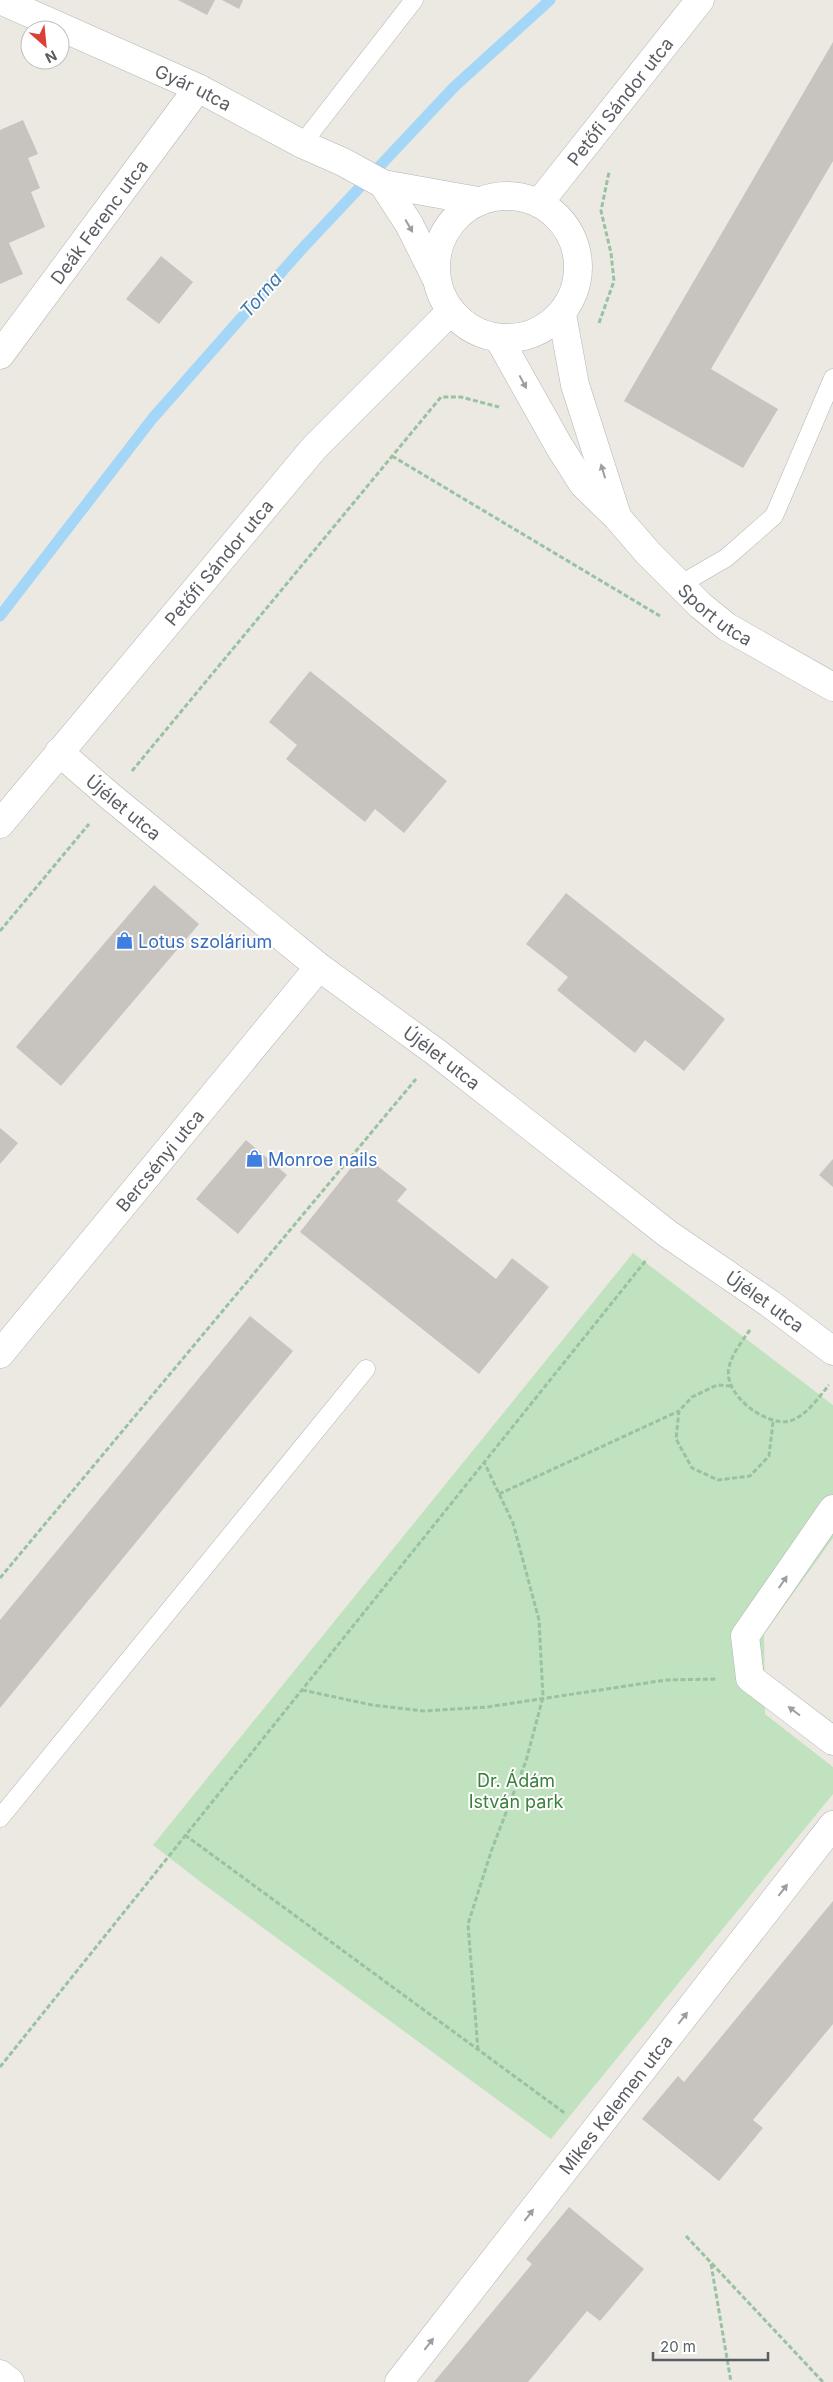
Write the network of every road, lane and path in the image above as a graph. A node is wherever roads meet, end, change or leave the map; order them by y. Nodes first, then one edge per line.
1 (0, 0) edge
2 (414, 0) edge
3 (700, 0) edge
4 (198, 88) junction
5 (302, 144) junction
6 (611, 163) dead end
7 (383, 184) junction
8 (478, 201) junction
9 (539, 203) junction
10 (435, 276) junction
11 (450, 312) junction
12 (562, 314) junction
13 (598, 324) dead end
14 (499, 339) junction
15 (0, 355) edge
16 (833, 378) edge
17 (534, 402) junction
18 (392, 456) junction
19 (617, 517) junction
20 (681, 584) junction
21 (664, 618) dead end
22 (833, 687) edge
23 (59, 752) junction
24 (111, 797) junction
25 (0, 824) edge
26 (0, 931) edge
27 (319, 967) junction
28 (438, 1053) junction
29 (668, 1234) junction
30 (769, 1303) junction
31 (833, 1352) edge
32 (0, 1354) edge
33 (366, 1369) dead end
34 (833, 1380) edge
35 (731, 1386) junction
36 (679, 1411) junction
37 (773, 1422) junction
38 (484, 1462) junction
39 (499, 1494) junction
40 (833, 1509) edge
41 (0, 1578) edge
42 (750, 1678) junction
43 (302, 1690) junction
44 (543, 1698) junction
45 (833, 1740) edge
46 (0, 1818) edge
47 (833, 1825) edge
48 (185, 1835) junction
49 (478, 2050) junction
50 (0, 2067) edge
51 (593, 2134) junction
52 (686, 2236) dead end
53 (711, 2264) junction
54 (0, 2374) edge
55 (10, 2382) edge
56 (399, 2382) edge
57 (731, 2382) edge
58 (823, 2382) edge

1 - 4 street, Gyár utca
2 - 5 lane
3 - 9 street, Petőfi Sándor utca
4 - 5 street, Gyár utca
4 - 15 street, Deák Ferenc utca
5 - 7 street, Gyár utca
6 - 13 path
7 - 8 street, Gyár utca
7 -> 10 street, Gyár utca
8 - 9 street
8 - 10 street
9 - 12 street
10 - 11 street
11 - 14 street
11 - 23 street, Petőfi Sándor utca
12 - 14 street
19 -> 12 street, Sport utca
14 -> 17 street, Sport utca
16 - 20 lane
17 - 18 path
17 - 19 street, Sport utca
18 - 21 path
18 - 24 path
19 - 20 street, Sport utca
20 - 22 street, Sport utca
23 - 24 street, Újélet utca
23 - 25 street, Petőfi Sándor utca
24 - 26 path
24 - 27 street, Újélet utca
27 - 28 street, Újélet utca
27 - 32 street, Bercsényi utca
28 - 29 street, Újélet utca
28 - 41 path
29 - 30 street, Újélet utca
29 - 38 path
30 - 31 street, Újélet utca
30 - 35 path
33 - 46 lane
34 - 37 path
35 - 36 path
35 - 37 path
36 - 37 path
36 - 39 path
38 - 39 path
38 - 43 path
39 - 44 path
42 -> 40 street
42 - 44 path
45 -> 42 street
43 - 44 path
43 - 48 path
44 - 49 path
51 -> 47 street, Mikes Kelemen utca
48 - 49 path
48 - 50 path
49 - 51 path
56 -> 51 street, Mikes Kelemen utca
52 - 53 path
53 - 57 path
53 - 58 path
54 - 55 street

